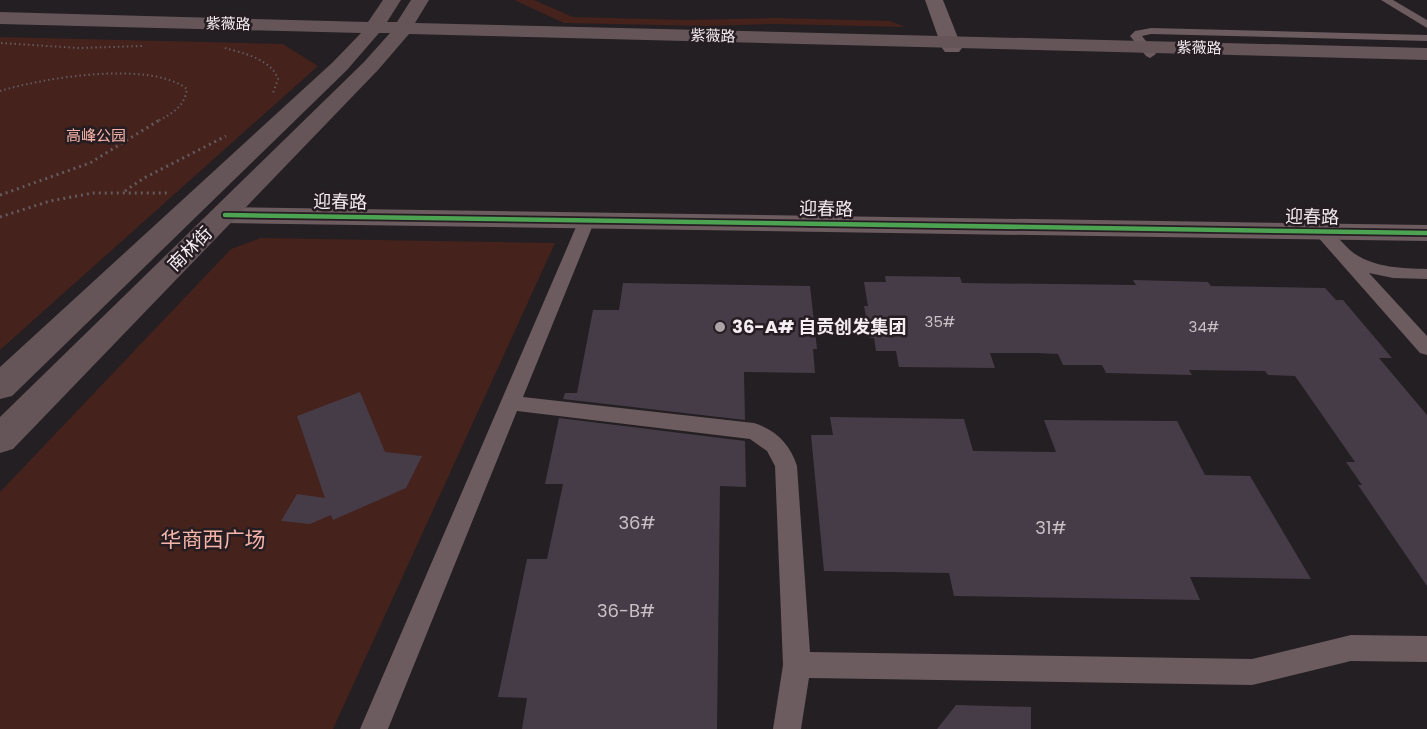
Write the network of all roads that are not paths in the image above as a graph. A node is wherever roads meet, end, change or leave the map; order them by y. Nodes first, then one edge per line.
1 (392, 0) edge
2 (420, 0) edge
3 (934, 0) edge
4 (1386, 0) edge
5 (0, 18) edge
6 (1427, 25) edge
7 (0, 27) edge
8 (386, 32) junction
9 (1427, 38) edge
10 (951, 45) junction
11 (1149, 54) junction
12 (1427, 54) edge
13 (1427, 61) edge
14 (225, 215) junction
15 (586, 220) junction
16 (1322, 232) junction
17 (1427, 233) edge
18 (1341, 253) junction
19 (1427, 274) edge
20 (1427, 348) edge
21 (0, 387) edge
22 (510, 403) junction
23 (0, 439) edge
24 (1427, 649) edge
25 (797, 665) junction
26 (374, 729) edge
27 (787, 729) edge

1 - 8 main road, 南林街
2 - 8 main road, 南林街
3 - 10 street
4 - 6 lane
5 - 8 main road, 紫薇路
7 - 8 main road, 紫薇路
8 - 10 main road, 紫薇路
8 - 14 main road, 南林街
8 - 21 main road, 南林街
9 - 11 lane
10 - 11 main road, 紫薇路
10 - 12 main road, 紫薇路
11 - 13 main road, 紫薇路
14 - 15 street, 迎春路
14 - 23 main road, 南林街
15 - 16 street, 迎春路
15 - 22 lane
16 - 17 street, 迎春路
16 - 18 lane
18 - 19 lane
18 - 20 lane
22 - 25 lane
22 - 26 lane
24 - 25 lane
25 - 27 lane

